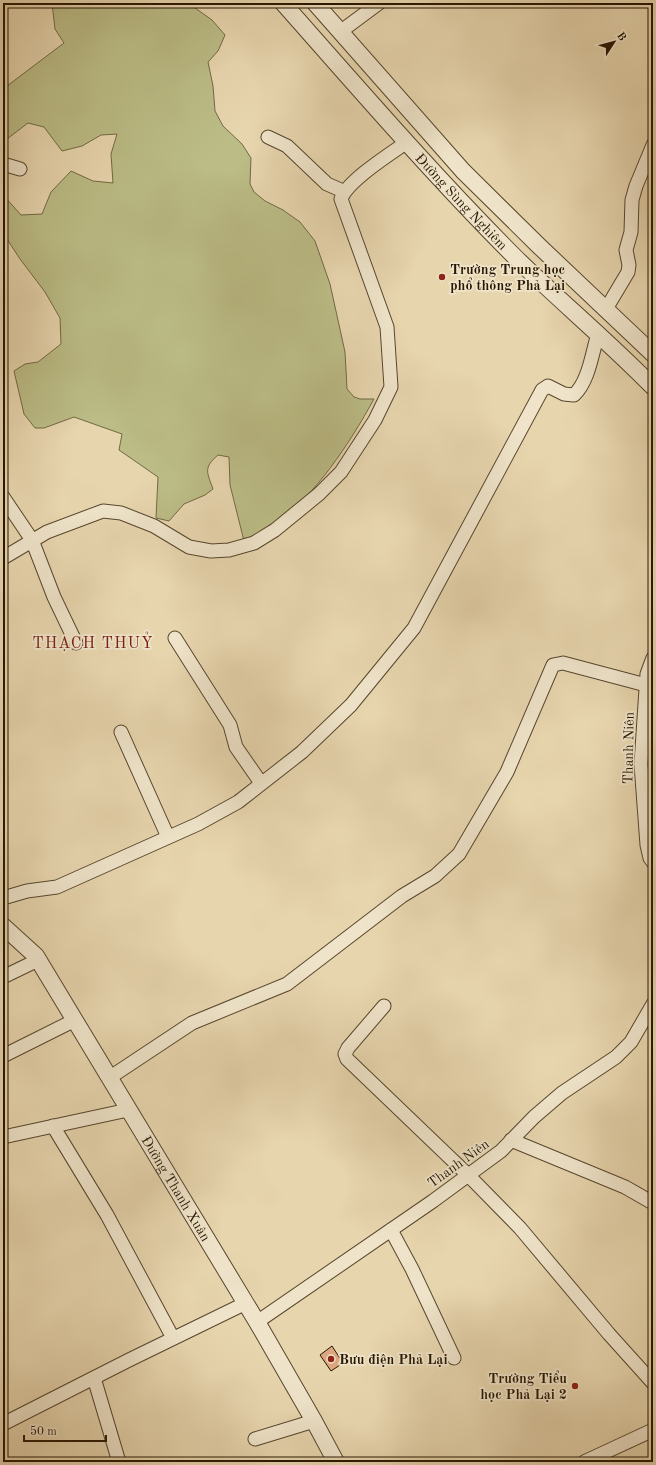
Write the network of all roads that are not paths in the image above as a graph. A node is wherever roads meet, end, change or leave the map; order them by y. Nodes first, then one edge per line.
1 (283, 3) edge
2 (315, 3) edge
3 (379, 3) edge
4 (340, 32) junction
5 (268, 137) dead end
6 (407, 142) junction
7 (653, 145) edge
8 (3, 164) edge
9 (20, 169) dead end
10 (343, 191) junction
11 (606, 309) junction
12 (598, 334) junction
13 (653, 354) edge
14 (653, 387) edge
15 (3, 497) edge
16 (32, 540) junction
17 (3, 558) edge
18 (175, 638) dead end
19 (76, 643) dead end
20 (653, 658) edge
21 (646, 685) junction
22 (121, 732) dead end
23 (261, 783) junction
24 (168, 837) junction
25 (653, 862) edge
26 (3, 898) edge
27 (3, 926) edge
28 (38, 960) junction
29 (3, 977) edge
30 (653, 1004) edge
31 (384, 1006) dead end
32 (75, 1020) junction
33 (3, 1056) edge
34 (109, 1078) junction
35 (128, 1110) junction
36 (53, 1126) junction
37 (3, 1137) edge
38 (511, 1140) junction
39 (468, 1175) junction
40 (653, 1204) edge
41 (390, 1230) junction
42 (246, 1303) junction
43 (257, 1322) junction
44 (173, 1338) junction
45 (454, 1358) dead end
46 (94, 1378) junction
47 (653, 1383) edge
48 (314, 1421) junction
49 (3, 1424) edge
50 (653, 1430) edge
51 (255, 1439) dead end
52 (119, 1462) edge
53 (336, 1462) edge
54 (584, 1462) edge

1 - 6 street, Đường Sùng Nghiêm
2 - 4 street, Đường Sùng Nghiêm
3 - 4 street
4 - 11 street, Đường Sùng Nghiêm
5 - 10 street
6 - 10 street
6 - 12 street, Đường Sùng Nghiêm
7 - 11 street
8 - 9 street
10 - 16 street
11 - 13 street, Đường Sùng Nghiêm
12 - 14 street, Đường Sùng Nghiêm
12 - 23 street
15 - 16 street
16 - 17 street
16 - 19 street
18 - 23 street
20 - 21 street, Thanh Niên
21 - 25 street, Thanh Niên
21 - 34 street
22 - 24 street
23 - 24 street
24 - 26 street
27 - 28 street, Đường Thanh Xuân
28 - 29 street
28 - 32 street, Đường Thanh Xuân
30 - 38 street, Thanh Niên
31 - 39 street
32 - 33 street
32 - 34 street, Đường Thanh Xuân
34 - 35 street, Đường Thanh Xuân
35 - 36 street
35 - 42 street, Đường Thanh Xuân
36 - 37 street
36 - 44 street
38 - 39 street, Thanh Niên
38 - 40 street
39 - 41 street, Thanh Niên
39 - 47 street
41 - 43 street, Thanh Niên
41 - 45 street
42 - 43 street, Đường Thanh Xuân
42 - 44 street
43 - 48 street, Đường Thanh Xuân
44 - 46 street
46 - 49 street
46 - 52 street
48 - 51 street
48 - 53 street, Đường Thanh Xuân
50 - 54 street

